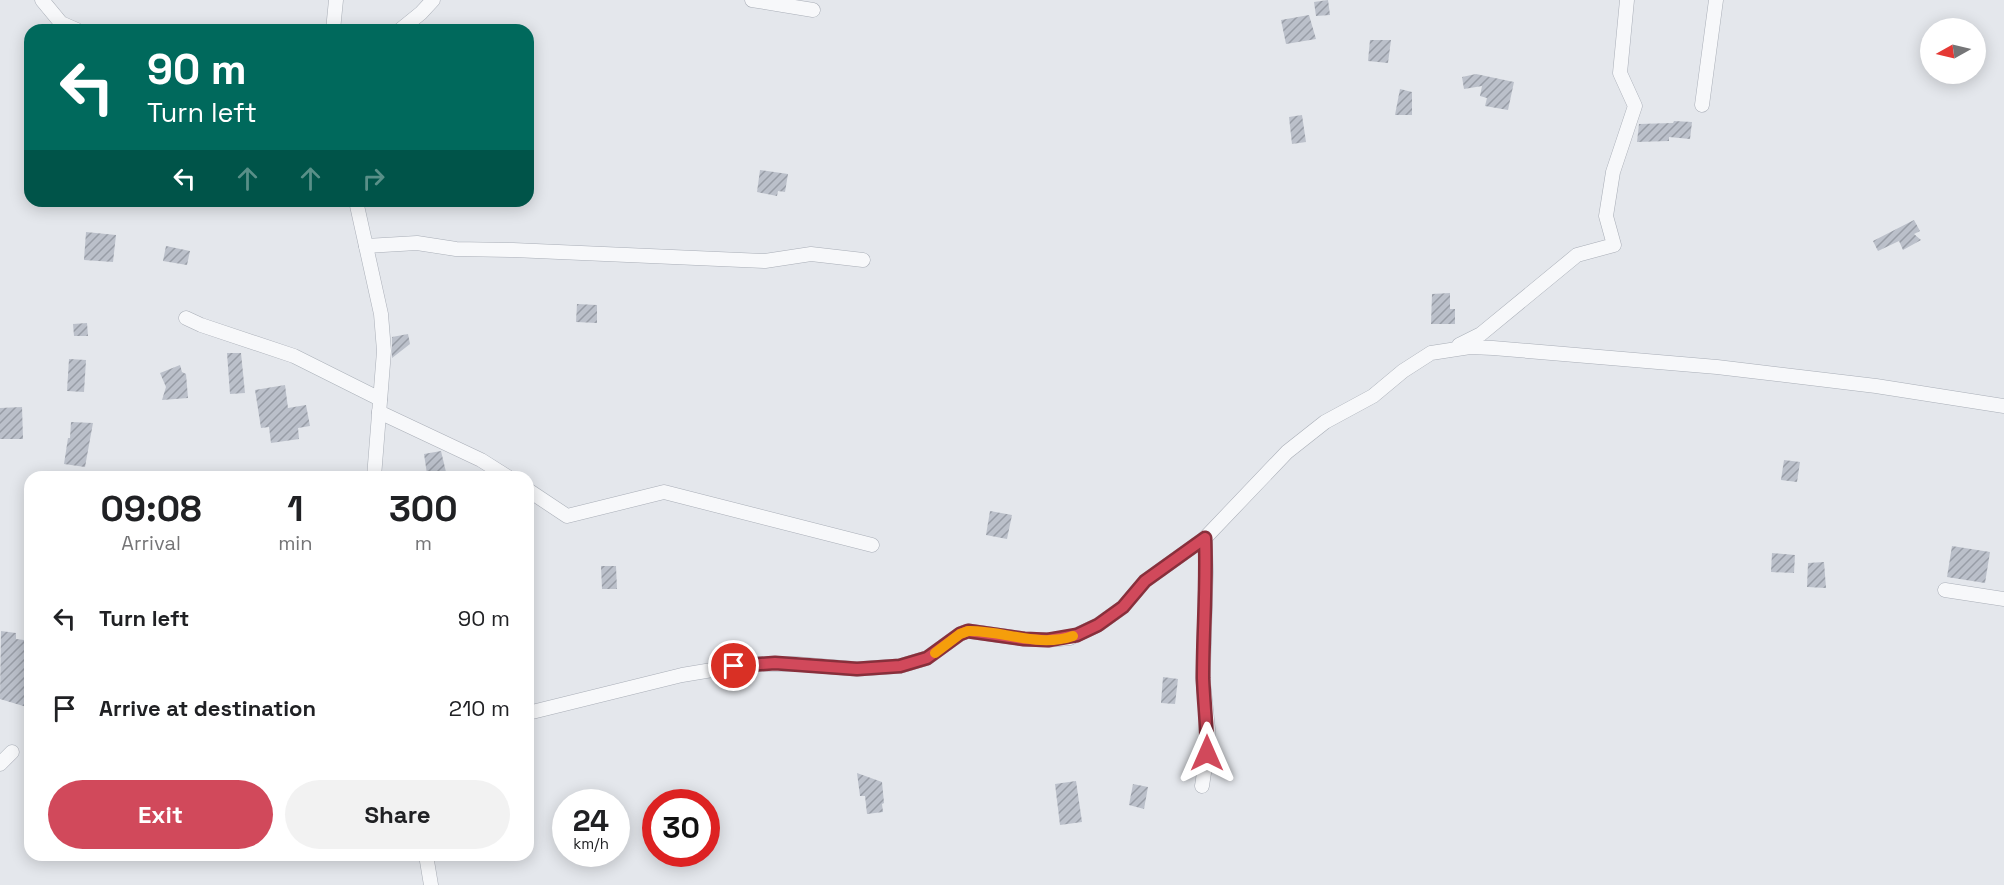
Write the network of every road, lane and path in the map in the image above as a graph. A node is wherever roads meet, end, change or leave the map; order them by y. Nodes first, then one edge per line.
1 (42, 0) edge
2 (336, 0) edge
3 (431, 0) edge
4 (752, 0) edge
5 (1627, 0) edge
6 (1716, 0) edge
7 (813, 10) dead end
8 (63, 24) edge
9 (334, 24) edge
10 (407, 24) edge
11 (1702, 105) dead end
12 (357, 207) edge
13 (366, 246) junction
14 (863, 260) dead end
15 (186, 318) dead end
16 (1451, 350) junction
17 (379, 405) junction
18 (2004, 406) edge
19 (374, 471) edge
20 (499, 471) edge
21 (534, 494) edge
22 (1205, 538) junction
23 (872, 545) dead end
24 (1945, 590) dead end
25 (2004, 599) edge
26 (534, 712) edge
27 (12, 752) dead end
28 (0, 764) edge
29 (1202, 786) dead end
30 (427, 861) edge
31 (431, 885) edge

1 - 8 street
2 - 9 street
3 - 10 street
4 - 7 street
5 - 16 street
6 - 11 street
12 - 13 street
13 - 14 street
13 - 17 street
15 - 17 street
16 - 18 street
16 - 22 street
17 - 19 street
17 - 20 street
21 - 23 street
22 - 26 street
22 - 29 street
24 - 25 street
27 - 28 street
30 - 31 street

